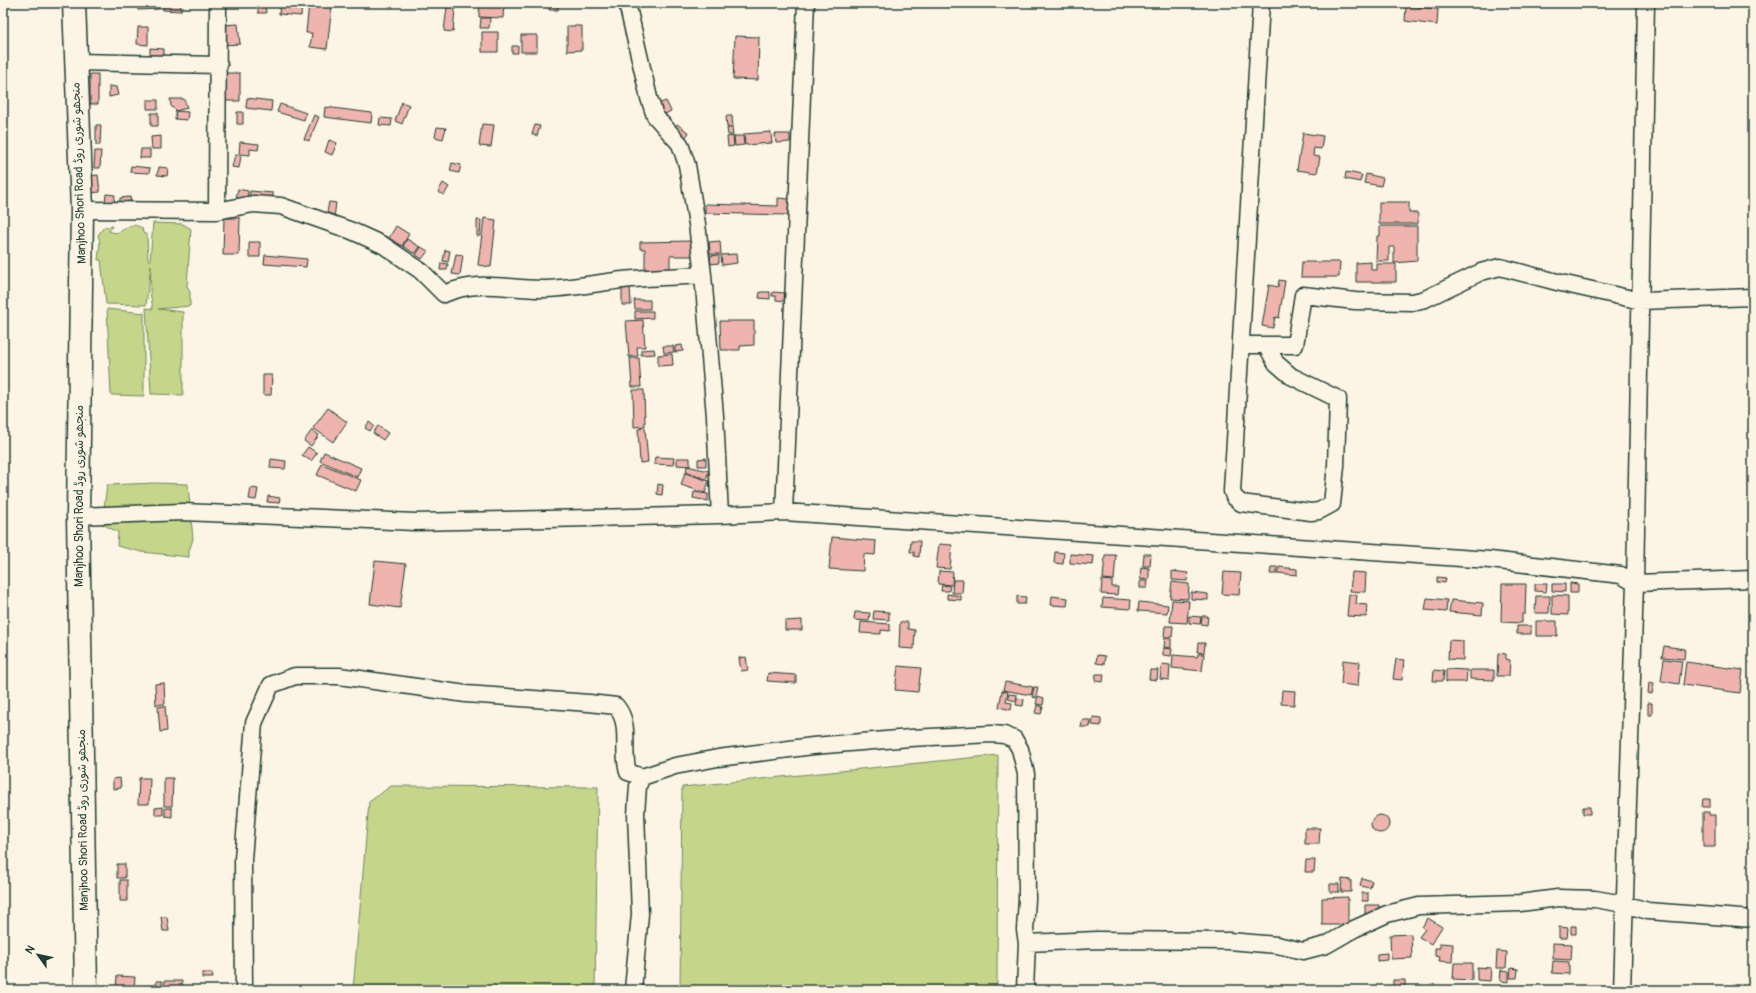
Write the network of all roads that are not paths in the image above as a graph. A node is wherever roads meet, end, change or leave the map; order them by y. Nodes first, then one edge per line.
1 (74, 3) edge
2 (218, 3) edge
3 (627, 3) edge
4 (806, 3) edge
5 (1261, 3) edge
6 (1646, 3) edge
7 (76, 62) junction
8 (219, 65) junction
9 (82, 210) junction
10 (217, 211) junction
11 (703, 275) junction
12 (1753, 297) edge
13 (1640, 301) junction
14 (1266, 345) junction
15 (1241, 346) junction
16 (784, 512) junction
17 (720, 515) junction
18 (78, 516) junction
19 (1753, 579) edge
20 (1635, 583) junction
21 (642, 777) junction
22 (1624, 904) junction
23 (1753, 919) edge
24 (1027, 943) junction
25 (86, 990) edge
26 (244, 990) edge
27 (633, 990) edge
28 (1025, 990) edge
29 (1622, 990) edge

1 - 7 street, Manjhoo Shori Road منجھو شوری روڈ
2 - 8 street
3 - 11 street
4 - 16 street
5 - 15 street
6 - 13 street
7 - 8 street
7 - 9 street, Manjhoo Shori Road منجھو شوری روڈ
8 - 10 street
9 - 10 street
9 - 18 street, Manjhoo Shori Road منجھو شوری روڈ
10 - 11 street
11 - 17 street
12 - 13 street
13 - 14 street
13 - 20 street
14 - 15 street
14 - 15 street
16 - 17 street
16 - 20 street
17 - 18 street
18 - 25 street, Manjhoo Shori Road منجھو شوری روڈ
19 - 20 street
20 - 22 street
21 - 24 street
21 - 26 street
21 - 27 street
22 - 23 street
22 - 24 street
22 - 29 street
24 - 28 street

